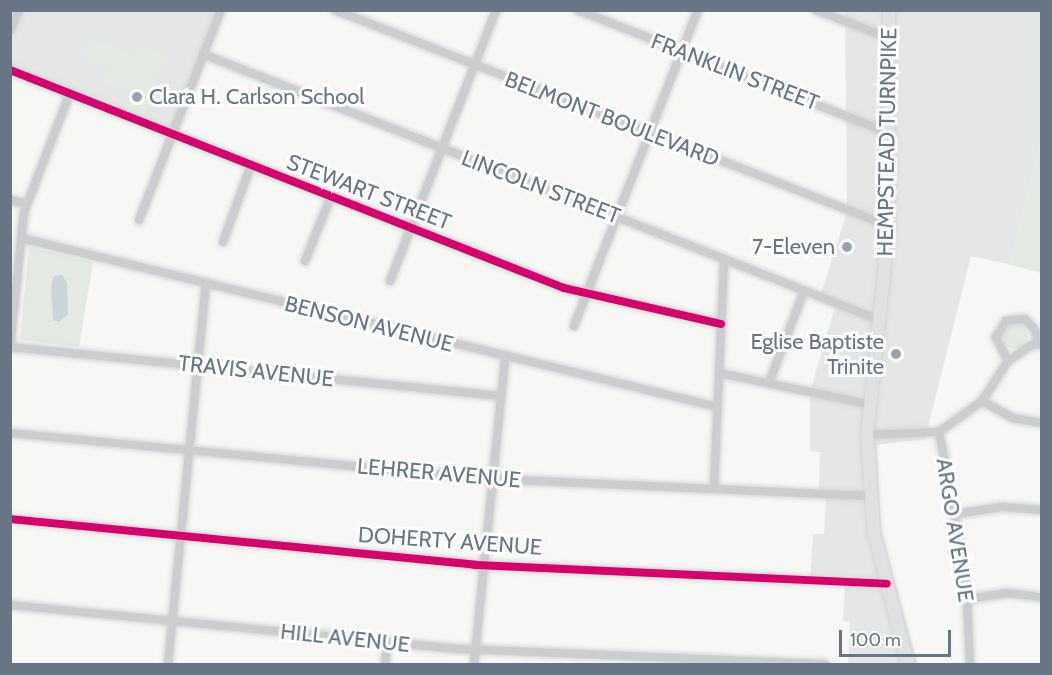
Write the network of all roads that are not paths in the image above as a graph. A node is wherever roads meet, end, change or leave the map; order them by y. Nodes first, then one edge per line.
1 (19, 10) edge
2 (221, 10) edge
3 (335, 10) edge
4 (496, 10) edge
5 (578, 10) edge
6 (698, 10) edge
7 (816, 10) edge
8 (889, 10) edge
9 (10, 31) edge
10 (889, 38) junction
11 (682, 51) junction
12 (203, 54) junction
13 (474, 65) junction
14 (10, 70) edge
15 (70, 93) junction
16 (172, 133) junction
17 (650, 134) junction
18 (891, 134) junction
19 (442, 148) junction
20 (251, 165) junction
21 (331, 196) junction
22 (10, 200) edge
23 (27, 204) junction
24 (617, 217) junction
25 (139, 220) dead end
26 (889, 225) junction
27 (411, 228) junction
28 (21, 238) junction
29 (223, 242) dead end
30 (724, 259) junction
31 (305, 261) dead end
32 (14, 262) edge
33 (390, 281) dead end
34 (206, 283) junction
35 (804, 291) junction
36 (587, 293) junction
37 (879, 320) junction
38 (721, 324) junction
39 (574, 326) dead end
40 (1040, 344) edge
41 (10, 347) edge
42 (505, 357) junction
43 (1008, 361) junction
44 (198, 366) junction
45 (719, 373) junction
46 (769, 383) junction
47 (501, 396) junction
48 (982, 401) junction
49 (868, 404) junction
50 (717, 407) junction
51 (1041, 423) edge
52 (939, 432) junction
53 (10, 433) edge
54 (867, 435) junction
55 (189, 450) junction
56 (492, 479) junction
57 (714, 489) junction
58 (869, 496) junction
59 (1041, 510) edge
60 (955, 514) junction
61 (10, 519) edge
62 (181, 536) junction
63 (484, 564) junction
64 (887, 584) junction
65 (1041, 597) edge
66 (967, 599) junction
67 (10, 605) edge
68 (173, 621) junction
69 (387, 642) junction
70 (476, 650) junction
71 (561, 654) junction
72 (646, 661) edge
73 (732, 663) edge
74 (168, 664) edge
75 (385, 664) edge
76 (474, 664) edge
77 (560, 664) edge
78 (825, 664) edge
79 (908, 664) edge
80 (970, 664) edge

1 - 9 street
2 - 12 street
3 - 13 street, BELMONT BOULEVARD
4 - 13 street
5 - 11 street, FRANKLIN STREET
6 - 11 street
7 - 10 street
8 - 10 main road, HEMPSTEAD TURNPIKE
10 - 18 main road, HEMPSTEAD TURNPIKE
11 - 17 street
11 - 18 street, FRANKLIN STREET
12 - 16 street
12 - 19 street, LINCOLN STREET
13 - 17 street, BELMONT BOULEVARD
13 - 19 street
14 - 15 street, STEWART STREET
15 - 16 street, STEWART STREET
15 - 23 street
16 - 20 street, STEWART STREET
16 - 25 street
17 - 24 street
17 - 26 street, BELMONT BOULEVARD
18 - 26 main road, HEMPSTEAD TURNPIKE
19 - 24 street, LINCOLN STREET
19 - 27 street
20 - 21 street, STEWART STREET
20 - 29 street
21 - 27 street, STEWART STREET
21 - 31 street
22 - 23 street
23 - 28 street
24 - 30 street, LINCOLN STREET
24 - 36 street
26 - 37 main road, HEMPSTEAD TURNPIKE
27 - 33 street
27 - 36 street, STEWART STREET
28 - 32 street
28 - 34 street, BENSON AVENUE
30 - 35 street, LINCOLN STREET
30 - 38 street
32 - 41 street
34 - 42 street, BENSON AVENUE
34 - 44 street
35 - 37 street, LINCOLN STREET
35 - 46 street
36 - 38 street, STEWART STREET
36 - 39 street
37 - 49 main road, HEMPSTEAD TURNPIKE
38 - 45 street
40 - 43 street
40 - 43 street
41 - 44 street, TRAVIS AVENUE
42 - 47 street
42 - 50 street, BENSON AVENUE
43 - 48 street
44 - 47 street, TRAVIS AVENUE
44 - 55 street
45 - 46 street
45 - 50 street
46 - 49 street
47 - 56 street
48 - 51 street
48 - 52 street
49 - 54 main road, HEMPSTEAD TURNPIKE
50 - 57 street
52 - 54 street
52 - 60 street, ARGO AVENUE
53 - 55 street, LEHRER AVENUE
54 - 58 main road, HEMPSTEAD TURNPIKE
55 - 56 street, LEHRER AVENUE
55 - 62 street
56 - 57 street, LEHRER AVENUE
56 - 63 street
57 - 58 street, LEHRER AVENUE
58 - 64 main road, HEMPSTEAD TURNPIKE
59 - 60 street
60 - 66 street, ARGO AVENUE
61 - 62 street, DOHERTY AVENUE
62 - 63 street, DOHERTY AVENUE
62 - 68 street
63 - 64 street, DOHERTY AVENUE
63 - 70 street
64 - 79 main road, HEMPSTEAD TURNPIKE
65 - 66 street
66 - 80 street, ARGO AVENUE
67 - 68 street, HILL AVENUE
68 - 69 street, HILL AVENUE
68 - 74 street
69 - 70 street, HILL AVENUE
69 - 75 street
70 - 71 street, HILL AVENUE
70 - 76 street
71 - 72 street, HILL AVENUE
71 - 77 street
72 - 73 street, HILL AVENUE
73 - 78 street, HILL AVENUE

